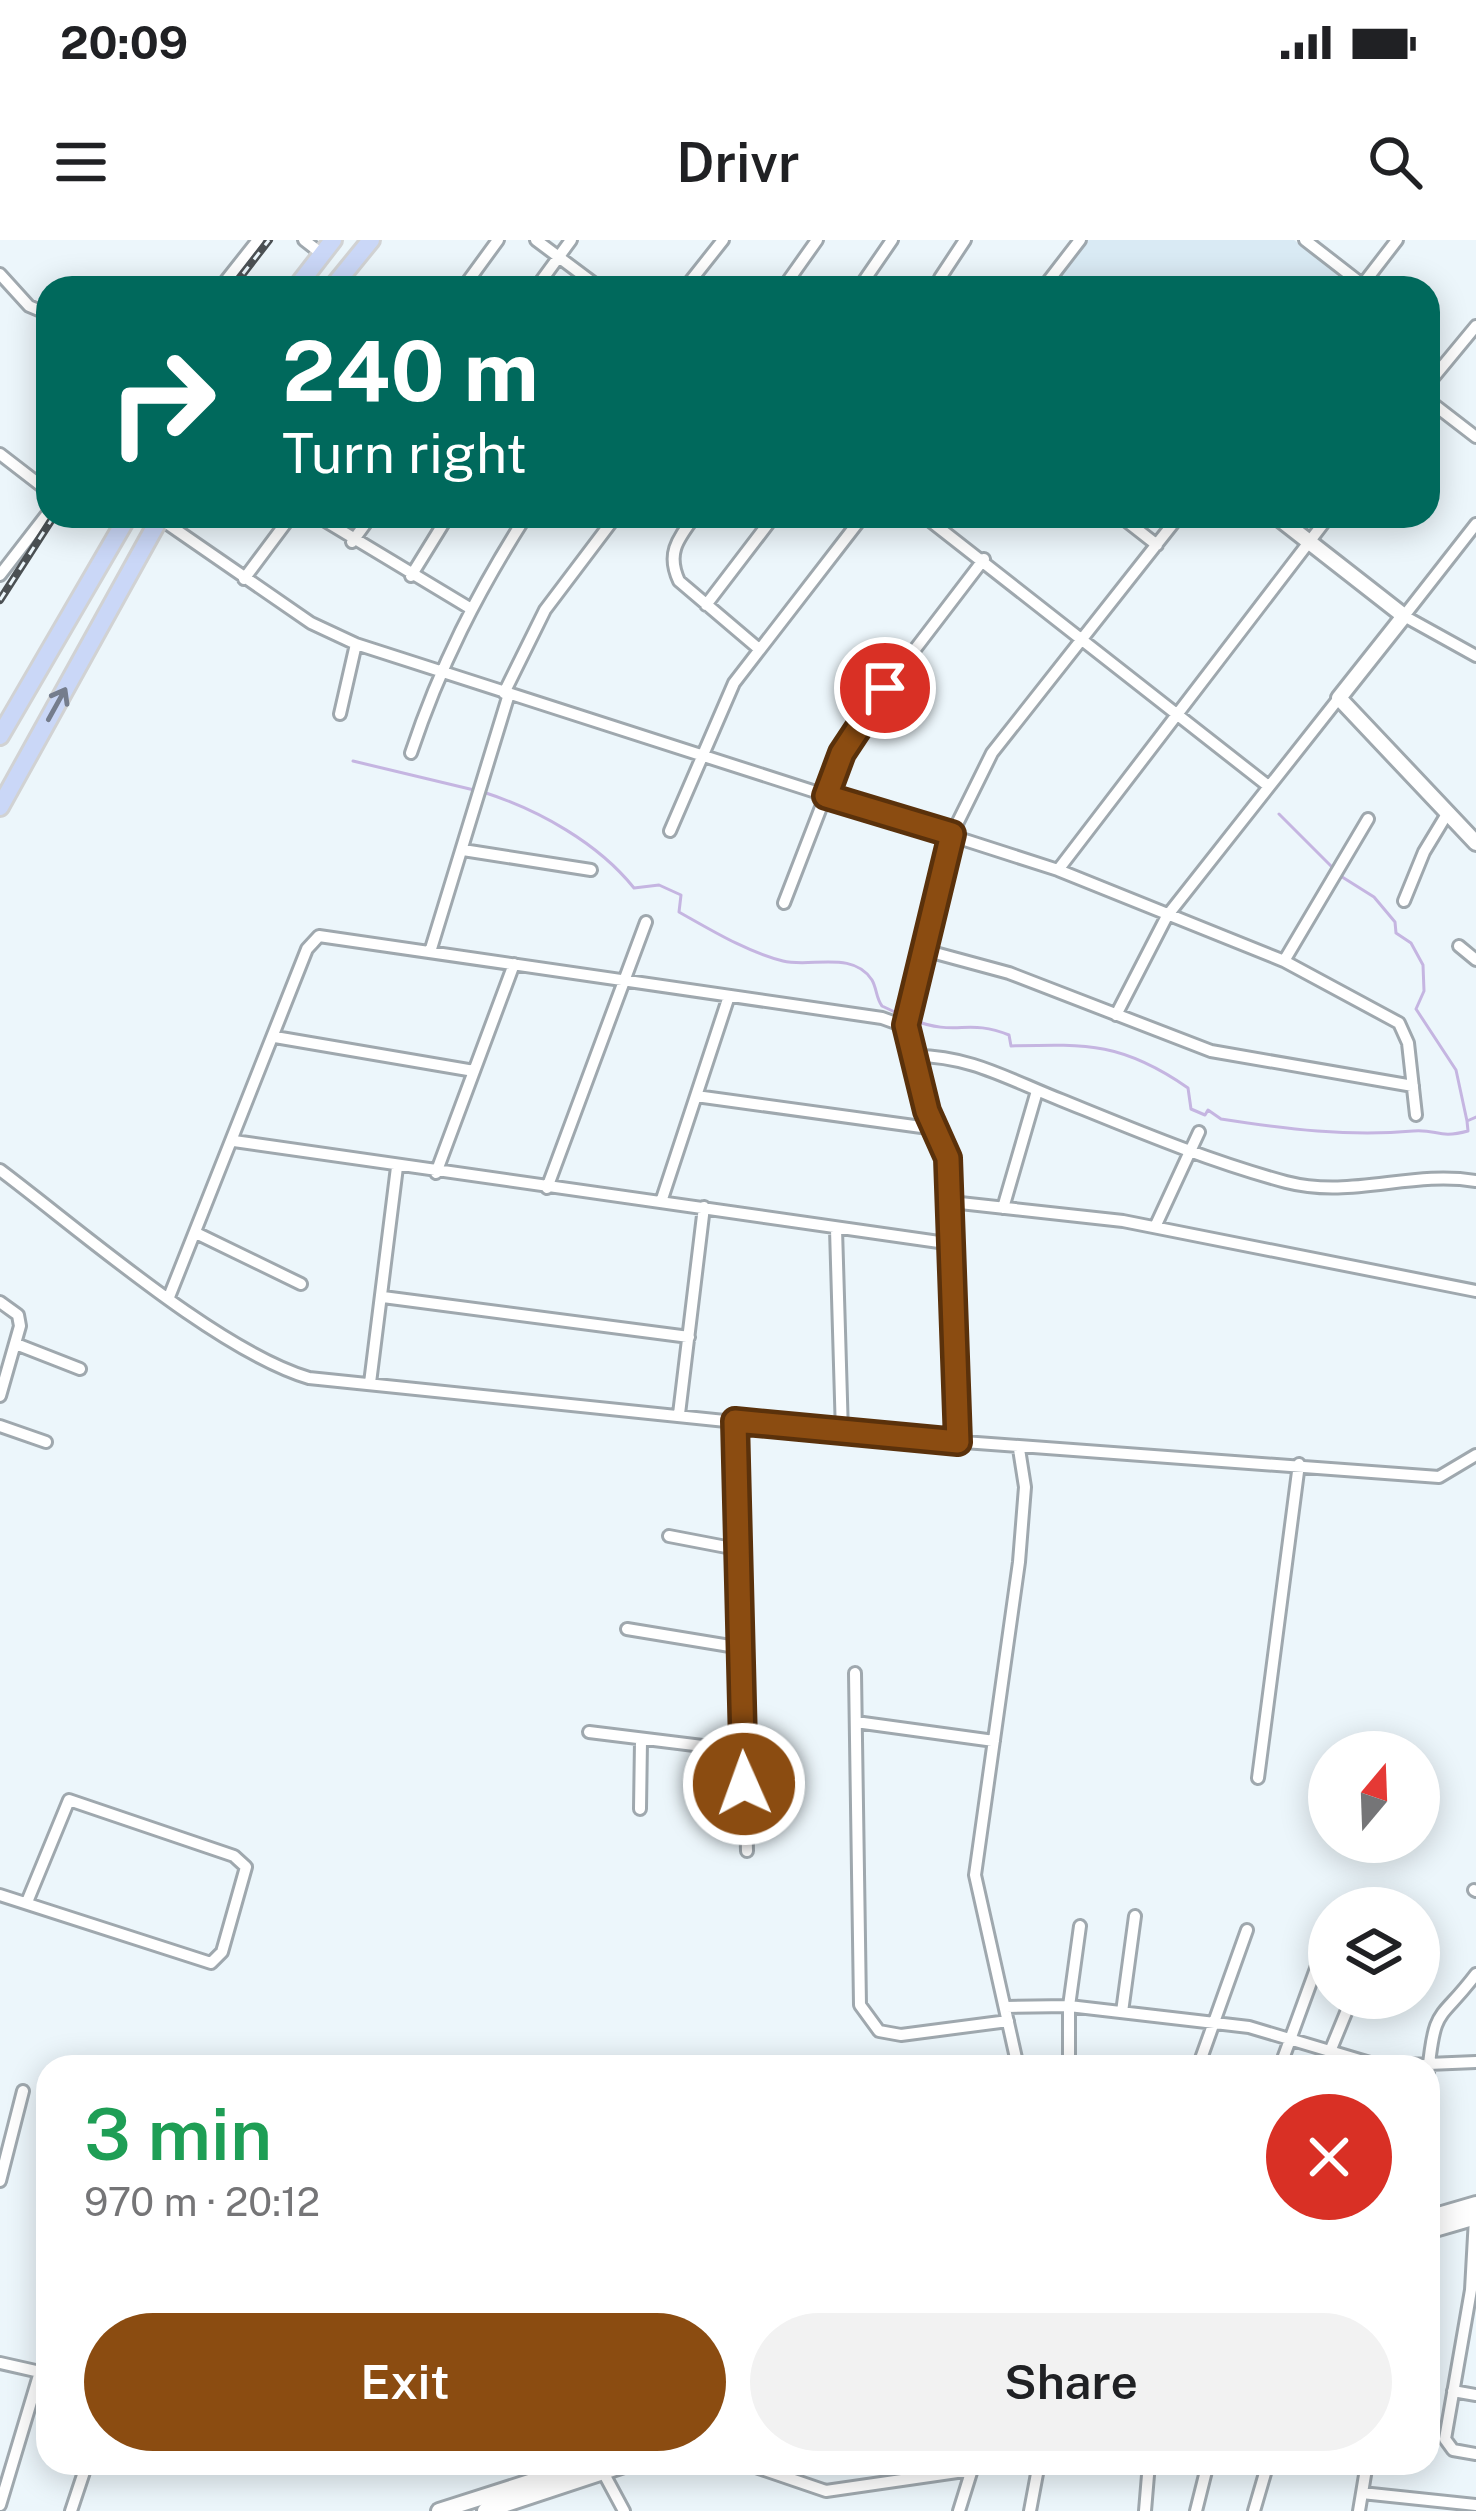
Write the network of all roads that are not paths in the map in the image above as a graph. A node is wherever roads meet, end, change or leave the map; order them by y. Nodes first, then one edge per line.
1 (258, 240) edge
2 (304, 240) edge
3 (371, 240) edge
4 (498, 240) edge
5 (536, 240) edge
6 (571, 240) edge
7 (723, 240) edge
8 (817, 240) edge
9 (892, 240) edge
10 (965, 240) edge
11 (1079, 240) edge
12 (1305, 240) edge
13 (1397, 240) edge
14 (328, 247) edge
15 (558, 257) junction
16 (0, 274) edge
17 (230, 276) edge
18 (305, 276) edge
19 (342, 276) edge
20 (472, 276) edge
21 (545, 276) edge
22 (584, 276) edge
23 (695, 276) edge
24 (792, 276) edge
25 (867, 276) edge
26 (941, 276) edge
27 (1052, 276) edge
28 (1350, 276) edge
29 (1370, 276) edge
30 (36, 310) edge
31 (1476, 326) edge
32 (1440, 370) edge
33 (1440, 409) edge
34 (1476, 437) edge
35 (0, 454) edge
36 (36, 482) edge
37 (1476, 524) edge
38 (36, 528) edge
39 (121, 528) edge
40 (154, 528) edge
41 (175, 528) edge
42 (282, 528) edge
43 (333, 528) edge
44 (362, 528) edge
45 (441, 528) edge
46 (518, 528) edge
47 (607, 528) edge
48 (686, 528) edge
49 (765, 528) edge
50 (854, 528) edge
51 (941, 528) edge
52 (1135, 528) edge
53 (1170, 528) edge
54 (1291, 528) edge
55 (1321, 528) edge
56 (352, 542) junction
57 (1310, 543) junction
58 (1157, 545) junction
59 (984, 559) junction
60 (0, 575) edge
61 (411, 576) junction
62 (244, 579) junction
63 (706, 605) junction
64 (469, 607) junction
65 (1404, 616) junction
66 (1081, 635) junction
67 (356, 644) junction
68 (759, 649) junction
69 (1476, 656) edge
70 (438, 672) junction
71 (507, 693) junction
72 (1339, 698) junction
73 (1178, 711) junction
74 (340, 714) dead end
75 (0, 736) edge
76 (411, 753) dead end
77 (699, 753) junction
78 (1267, 785) junction
79 (826, 796) junction
80 (0, 807) edge
81 (1447, 814) junction
82 (1368, 819) dead end
83 (670, 831) dead end
84 (952, 834) junction
85 (1476, 843) edge
86 (463, 850) junction
87 (591, 870) dead end
88 (1058, 870) junction
89 (1404, 901) dead end
90 (784, 903) dead end
91 (1167, 916) junction
92 (646, 922) dead end
93 (1459, 946) dead end
94 (924, 950) junction
95 (430, 952) junction
96 (1476, 960) edge
97 (1284, 961) junction
98 (514, 964) junction
99 (625, 980) junction
100 (729, 996) junction
101 (1116, 1015) junction
102 (907, 1021) junction
103 (275, 1037) junction
104 (913, 1056) junction
105 (474, 1071) junction
106 (1413, 1086) junction
107 (1037, 1091) junction
108 (696, 1096) junction
109 (1416, 1115) dead end
110 (936, 1129) junction
111 (1199, 1132) dead end
112 (234, 1141) junction
113 (1188, 1152) junction
114 (398, 1167) junction
115 (0, 1170) edge
116 (436, 1173) junction
117 (1476, 1181) edge
118 (548, 1188) junction
119 (661, 1202) junction
120 (952, 1202) junction
121 (704, 1207) junction
122 (1004, 1208) junction
123 (1155, 1227) junction
124 (836, 1229) junction
125 (196, 1233) junction
126 (953, 1244) junction
127 (301, 1284) dead end
128 (1476, 1291) edge
129 (169, 1297) junction
130 (383, 1297) junction
131 (0, 1303) edge
132 (689, 1337) junction
133 (16, 1344) junction
134 (80, 1369) dead end
135 (370, 1383) junction
136 (0, 1396) edge
137 (679, 1414) junction
138 (735, 1421) junction
139 (0, 1426) edge
140 (842, 1433) junction
141 (46, 1442) dead end
142 (958, 1442) junction
143 (1019, 1449) junction
144 (1476, 1455) edge
145 (1300, 1464) junction
146 (669, 1536) dead end
147 (742, 1550) junction
148 (627, 1629) dead end
149 (742, 1648) junction
150 (855, 1673) dead end
151 (856, 1722) junction
152 (590, 1732) dead end
153 (641, 1741) junction
154 (994, 1741) junction
155 (743, 1751) junction
156 (1258, 1778) dead end
157 (640, 1809) dead end
158 (747, 1851) dead end
159 (0, 1895) edge
160 (27, 1902) junction
161 (1135, 1916) dead end
162 (1080, 1926) dead end
163 (1246, 1930) dead end
164 (1476, 1974) edge
165 (1308, 1984) edge
166 (1069, 2006) junction
167 (1006, 2007) junction
168 (1123, 2012) junction
169 (1343, 2019) edge
170 (1008, 2021) junction
171 (1212, 2021) junction
172 (1287, 2037) junction
173 (1331, 2048) junction
174 (1015, 2055) edge
175 (1069, 2055) edge
176 (1202, 2055) edge
177 (1283, 2055) edge
178 (1350, 2055) edge
179 (1430, 2055) edge
180 (1476, 2062) edge
181 (1440, 2068) edge
182 (23, 2091) dead end
183 (0, 2182) edge
184 (1476, 2204) edge
185 (1440, 2214) edge
186 (1475, 2217) edge
187 (1440, 2227) edge
188 (1473, 2291) edge
189 (0, 2363) edge
190 (36, 2371) edge
191 (1453, 2391) junction
192 (1476, 2395) edge
193 (36, 2397) edge
194 (1476, 2454) edge
195 (83, 2475) edge
196 (567, 2475) edge
197 (576, 2475) edge
198 (601, 2475) edge
199 (779, 2475) edge
200 (920, 2475) edge
201 (970, 2475) edge
202 (1037, 2475) edge
203 (1148, 2475) edge
204 (1205, 2475) edge
205 (1264, 2475) edge
206 (1365, 2475) edge
207 (1362, 2493) junction
208 (0, 2505) edge
209 (1476, 2505) edge
210 (70, 2511) edge
211 (439, 2511) edge
212 (485, 2511) edge
213 (623, 2511) edge
214 (959, 2511) edge
215 (1030, 2511) edge
216 (1145, 2511) edge
217 (1196, 2511) edge
218 (1253, 2511) edge
219 (1359, 2511) edge

1 - 17 street
2 - 14 street
3 - 19 main road
4 - 20 street
5 - 15 street
6 - 15 street
7 - 23 street
8 - 24 street
9 - 25 street
10 - 26 street
11 - 27 street
12 - 28 street
13 - 29 street
14 - 18 main road
15 - 21 street
15 - 22 street
16 - 30 street
31 - 32 street
33 - 34 street
35 - 36 street
37 - 65 street
38 - 60 street
39 - 75 main road
80 -> 40 main road
41 - 62 street
42 - 62 street
43 - 56 street
44 - 56 street
45 - 61 street
46 - 64 street
47 - 71 street
48 - 63 street
49 - 63 street
50 - 68 street
51 - 59 street
52 - 58 street
53 - 58 street
54 - 57 street
55 - 57 street
56 - 61 street
57 - 65 street
57 - 73 street
58 - 66 street
59 - 66 street
59 - 79 street
61 - 64 street
62 - 67 street
63 - 68 street
64 - 70 street
65 - 69 street
65 - 72 street
66 - 73 street
66 - 84 street
67 - 70 street
67 - 74 street
68 - 77 street
70 - 71 street
70 - 76 street
71 - 77 street
71 - 86 street
72 - 78 street
72 - 81 street
73 - 78 street
73 - 88 street
77 - 79 street
77 - 83 street
78 - 91 street
79 - 84 street
79 - 90 street
81 - 85 street
81 - 89 street
82 - 97 street
84 - 88 street
84 - 94 street
86 - 87 street
86 - 95 street
88 - 91 street
91 - 97 street
91 - 101 street
92 - 99 street
93 - 96 street
94 - 101 street
94 - 102 street
95 - 98 street
95 - 103 street
97 - 106 street
98 - 99 street
98 - 105 street
99 - 100 street
99 - 118 street
100 - 102 street
100 - 108 street
101 - 106 street
102 - 104 street
103 - 105 street
103 - 112 street
104 - 107 street
104 - 110 street
105 - 116 street
106 - 109 street
107 - 113 street
107 - 122 street
108 - 110 street
108 - 119 street
110 - 120 street
111 - 113 street
112 - 114 street
112 - 125 street
113 - 117 street
113 - 123 street
114 - 116 street
114 - 130 street
115 - 129 street
116 - 118 street
118 - 119 street
119 - 121 street
120 - 122 street
120 - 126 street
121 - 124 street
121 - 132 street
122 - 123 street
123 - 128 street
124 - 126 street
124 - 140 street
125 - 127 street
125 - 129 street
126 - 142 street
129 - 135 street
130 - 132 street
130 - 135 street
131 - 133 street
132 - 137 street
133 - 134 street
133 - 136 street
135 - 137 street
137 - 138 street
138 - 140 street
138 - 147 street
139 - 141 street
140 - 142 street
142 - 143 street
143 - 145 street
143 - 154 street
144 - 145 street
145 - 156 street
146 - 147 street
147 - 149 street
148 - 149 street
149 - 155 street
150 - 151 street
151 - 154 street
151 - 170 street
152 - 153 street
153 - 155 street
153 - 157 street
154 - 167 street
155 - 158 street
159 - 160 street
160 - 160 street
161 - 168 street
162 - 166 street
163 - 171 street
164 - 179 street
165 - 172 street
166 - 167 street
166 - 168 street
166 - 175 street
167 - 170 street
168 - 171 street
169 - 173 street
170 - 174 street
171 - 172 street
171 - 176 street
172 - 173 street
172 - 177 street
173 - 178 street
180 - 181 street
182 - 183 street
184 - 185 street
186 - 187 street
186 - 188 street
188 - 191 street
189 - 190 street
191 - 192 street
191 - 194 street
193 - 208 street
195 - 210 street
196 - 211 street
197 - 212 street
198 - 213 street
199 - 200 street
201 - 214 street
202 - 215 street
203 - 216 street
204 - 217 street
205 - 218 street
206 - 207 street
207 - 209 street
207 - 219 street

